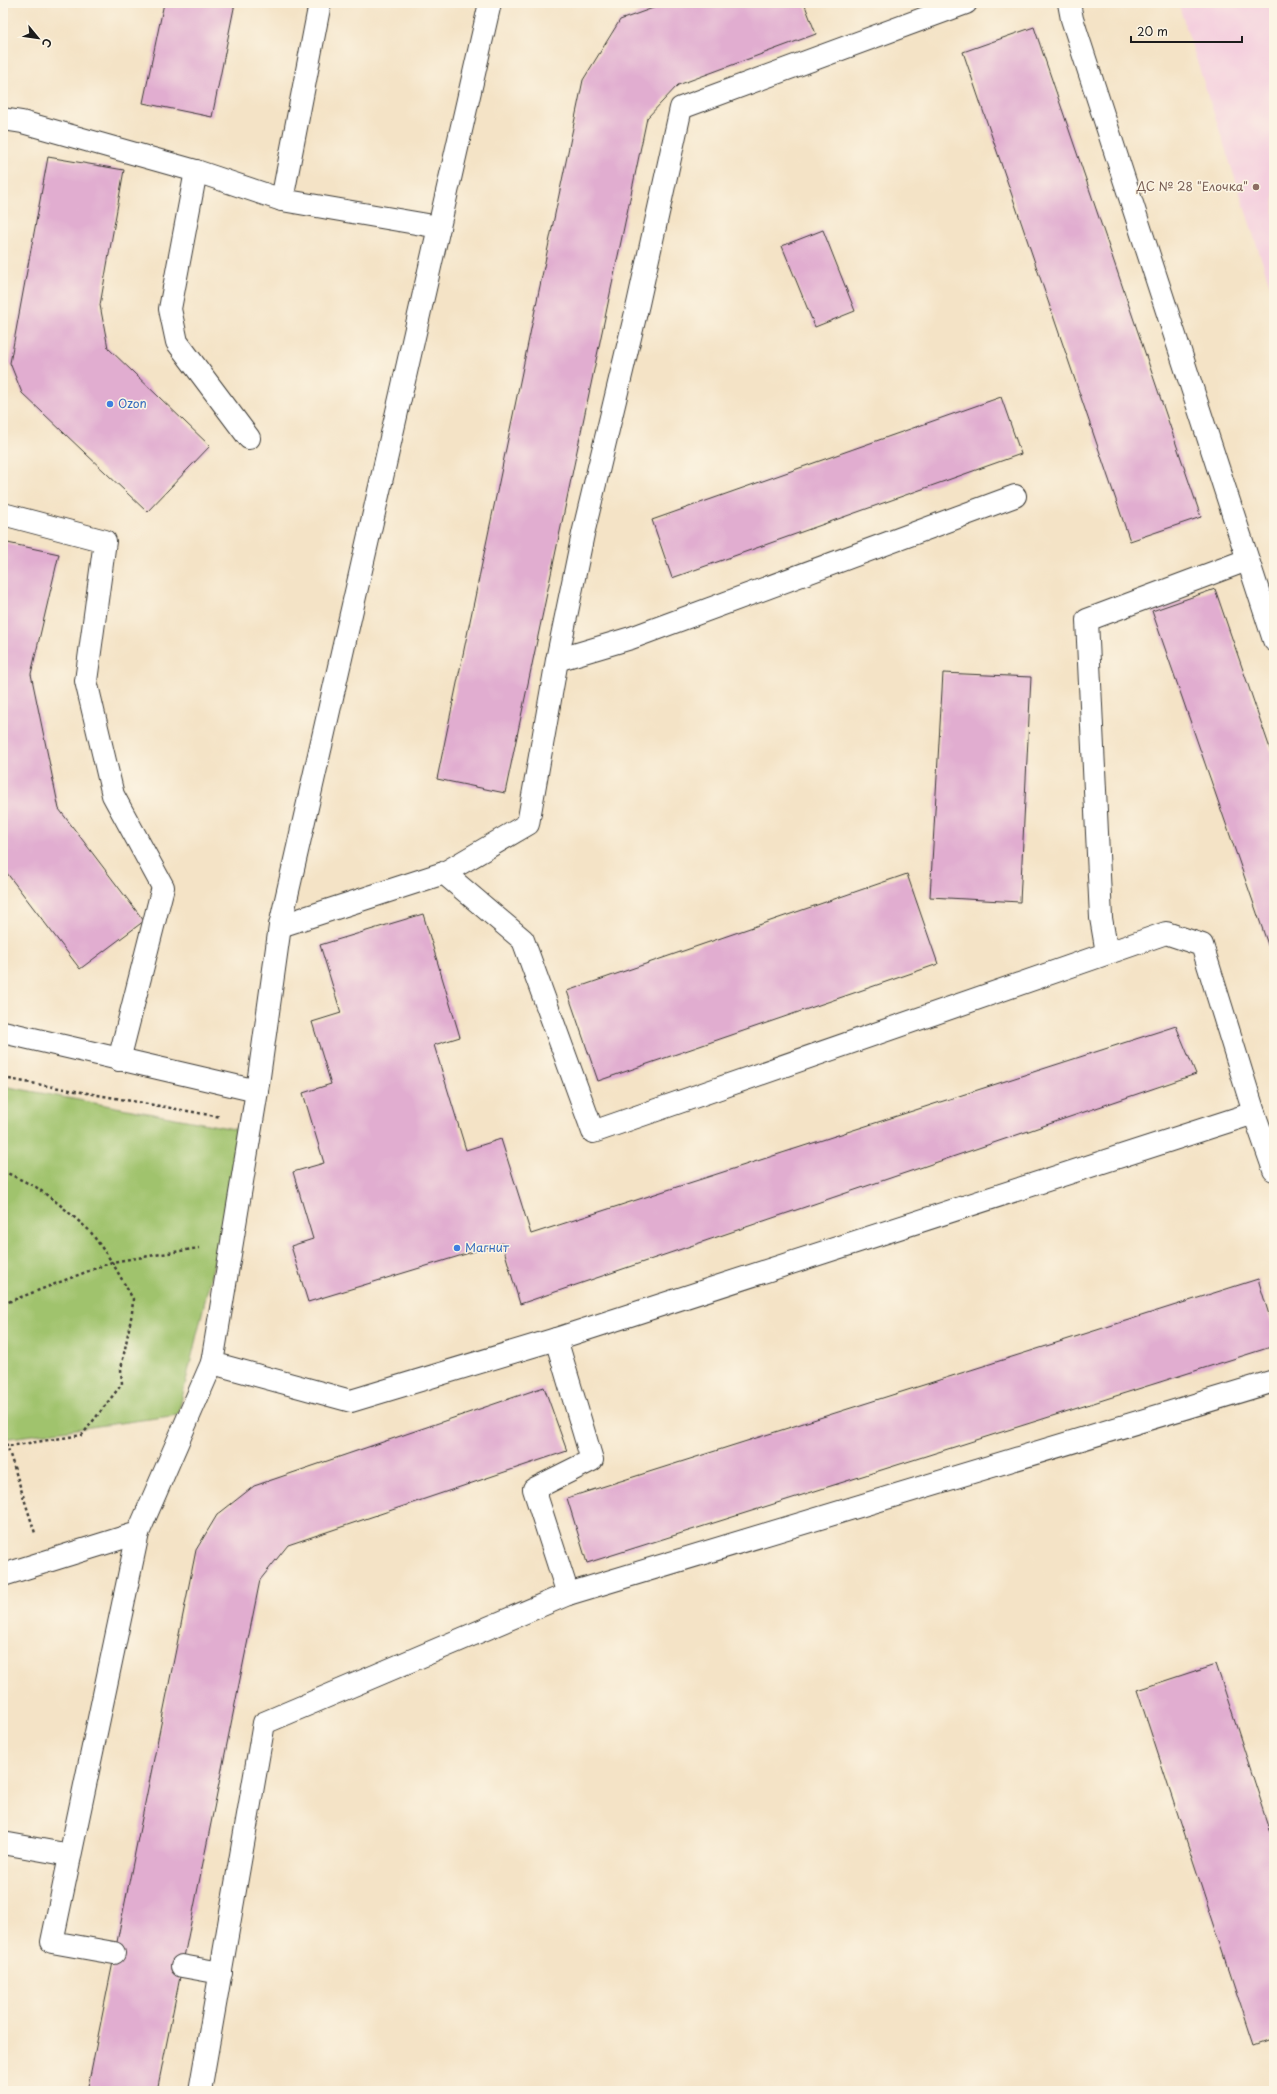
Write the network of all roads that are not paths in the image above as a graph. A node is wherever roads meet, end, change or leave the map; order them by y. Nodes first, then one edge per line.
1 (320, 3) edge
2 (490, 3) edge
3 (966, 3) edge
4 (1070, 3) edge
5 (3, 119) edge
6 (196, 171) junction
7 (282, 200) junction
8 (439, 227) junction
9 (249, 438) dead end
10 (1015, 496) dead end
11 (3, 514) edge
12 (1247, 560) junction
13 (1274, 640) edge
14 (556, 660) junction
15 (444, 873) junction
16 (280, 926) junction
17 (1107, 953) junction
18 (3, 1032) edge
19 (119, 1060) junction
20 (257, 1091) junction
21 (1254, 1113) junction
22 (1274, 1170) edge
23 (556, 1339) junction
24 (212, 1363) junction
25 (1274, 1381) edge
26 (138, 1533) junction
27 (3, 1575) edge
28 (568, 1594) junction
29 (3, 1843) edge
30 (70, 1855) junction
31 (114, 1953) dead end
32 (182, 1966) dead end
33 (220, 1973) junction
34 (200, 2091) edge

1 - 7 street
2 - 8 street
3 - 14 street
4 - 12 street
5 - 6 street
6 - 7 street
6 - 9 street
7 - 8 street
8 - 16 street
10 - 14 street
11 - 19 street
12 - 13 street
12 - 17 street
14 - 15 street
15 - 16 street
15 - 17 street
16 - 20 street
17 - 21 street
18 - 19 street
19 - 20 street
20 - 24 street
21 - 22 street
21 - 23 street
23 - 24 street
23 - 28 street
24 - 26 street
25 - 28 street
26 - 27 street
26 - 30 street
28 - 33 street
29 - 30 street
30 - 31 street
32 - 33 street
33 - 34 street

